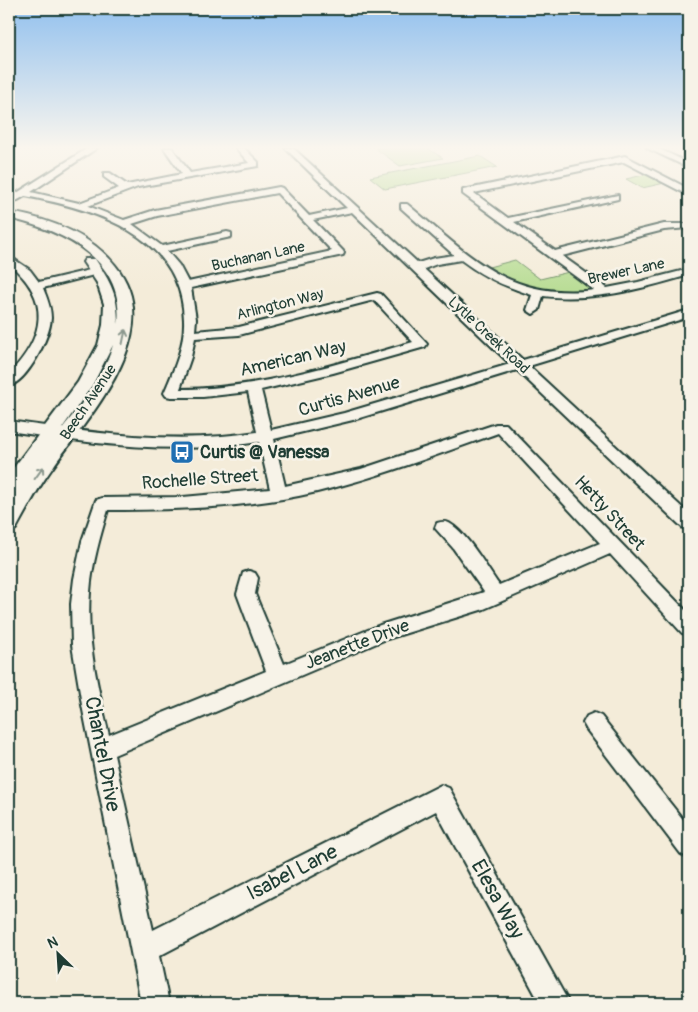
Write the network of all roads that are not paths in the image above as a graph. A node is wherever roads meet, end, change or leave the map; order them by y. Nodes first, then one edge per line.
1 (38, 195) edge
2 (106, 195) edge
3 (251, 195) edge
4 (284, 195) edge
5 (339, 195) edge
6 (470, 195) edge
7 (614, 197) dead end
8 (82, 205) junction
9 (404, 206) dead end
10 (354, 209) junction
11 (9, 215) edge
12 (306, 219) junction
13 (506, 221) junction
14 (9, 222) edge
15 (125, 223) junction
16 (686, 226) dead end
17 (227, 235) dead end
18 (161, 249) junction
19 (339, 253) joint
20 (553, 255) junction
21 (466, 257) junction
22 (9, 259) edge
23 (417, 268) junction
24 (98, 271) junction
25 (689, 272) edge
26 (38, 286) junction
27 (183, 286) junction
28 (540, 292) junction
29 (606, 293) junction
30 (377, 296) joint
31 (533, 310) dead end
32 (689, 313) edge
33 (189, 335) junction
34 (421, 344) joint
35 (521, 365) junction
36 (9, 382) edge
37 (254, 388) junction
38 (9, 426) edge
39 (502, 427) joint
40 (58, 434) junction
41 (266, 437) junction
42 (9, 488) edge
43 (279, 493) junction
44 (102, 504) joint
45 (9, 523) edge
46 (689, 524) edge
47 (443, 528) dead end
48 (613, 545) junction
49 (249, 578) dead end
50 (496, 595) junction
51 (688, 624) edge
52 (278, 675) junction
53 (594, 722) dead end
54 (102, 749) junction
55 (441, 796) joint
56 (689, 846) edge
57 (144, 949) junction
58 (154, 1003) edge
59 (555, 1003) edge

1 - 8 street
2 - 8 street
3 - 15 street
4 - 12 street
5 - 10 street, Lytle Creek Road
6 - 13 street
7 - 13 street
8 - 15 street
9 - 21 street, Brewer Lane
10 - 12 street
10 - 23 street, Lytle Creek Road
40 -> 11 main road, Beech Avenue
12 - 19 street
13 - 20 street
14 - 24 main road, Beech Avenue
15 - 18 street
16 - 20 street
17 - 18 street
18 - 27 street
19 - 27 street, Buchanan Lane
20 - 29 street
21 - 23 street
21 - 28 street, Brewer Lane
22 - 26 street
23 - 35 street, Lytle Creek Road
24 - 26 street
24 - 40 main road, Beech Avenue
25 - 29 street, Brewer Lane
26 - 36 street
27 - 33 street
28 - 29 street, Brewer Lane
28 - 31 street
30 - 33 street, Arlington Way
30 - 34 street
32 - 35 street, Curtis Avenue
33 - 37 street, American Way
34 - 37 street, American Way
35 - 41 street, Curtis Avenue
35 - 46 street, Lytle Creek Road
37 - 41 street
38 - 40 street, Curtis Avenue
39 - 43 street, Rochelle Street
39 - 48 street, Hetty Street
40 - 41 street, Curtis Avenue
40 - 42 main road, Beech Avenue
45 -> 40 main road, Beech Avenue
41 - 43 street
43 - 44 street, Rochelle Street
44 - 54 street, Chantel Drive
47 - 50 street
48 - 50 street, Jeanette Drive
48 - 51 street, Hetty Street
49 - 52 street
50 - 52 street, Jeanette Drive
52 - 54 street, Jeanette Drive
53 - 56 street
54 - 57 street, Chantel Drive
55 - 57 street, Isabel Lane
55 - 59 street, Elesa Way
57 - 58 street, Chantel Drive

